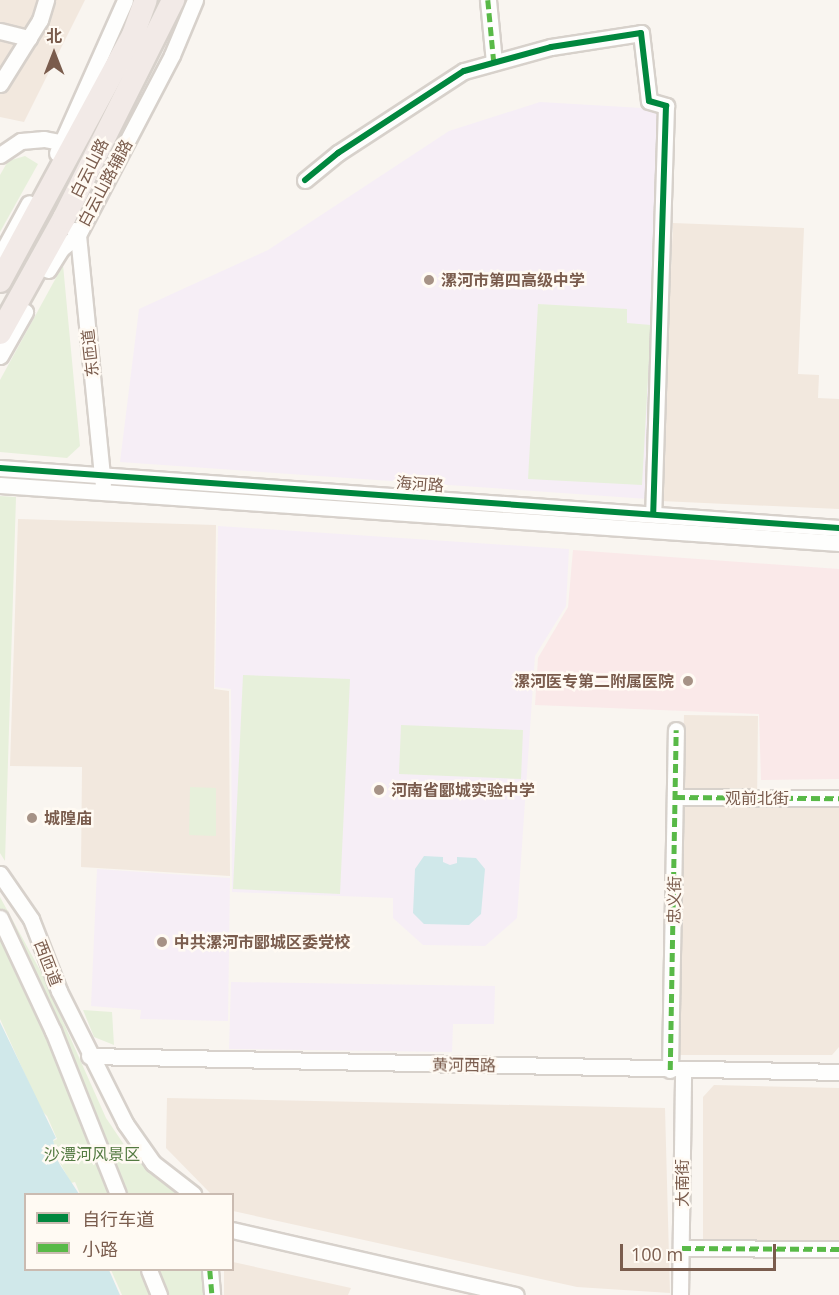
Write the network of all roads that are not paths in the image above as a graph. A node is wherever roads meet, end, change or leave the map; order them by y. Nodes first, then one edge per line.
1 (46, 0) edge
2 (488, 0) edge
3 (132, 2) edge
4 (186, 3) edge
5 (0, 31) edge
6 (29, 38) junction
7 (494, 62) junction
8 (0, 84) edge
9 (69, 143) junction
10 (0, 155) edge
11 (305, 180) dead end
12 (71, 226) junction
13 (0, 256) edge
14 (0, 281) edge
15 (0, 333) edge
16 (0, 356) edge
17 (0, 468) edge
18 (102, 476) junction
19 (0, 485) edge
20 (104, 493) junction
21 (653, 513) junction
22 (839, 528) edge
23 (839, 543) edge
24 (676, 730) dead end
25 (676, 797) junction
26 (839, 798) edge
27 (0, 874) edge
28 (0, 918) edge
29 (89, 1056) junction
30 (676, 1070) junction
31 (839, 1072) edge
32 (118, 1193) edge
33 (192, 1193) edge
34 (234, 1230) edge
35 (681, 1248) junction
36 (839, 1249) edge
37 (150, 1271) edge
38 (210, 1271) edge
39 (159, 1295) edge
40 (212, 1295) edge
41 (516, 1295) edge
42 (680, 1295) edge

1 - 6 street
2 - 7 street
3 - 9 highway, 白云山路
4 - 12 highway, 白云山路
5 - 6 street
6 - 8 street
7 - 11 street
7 - 21 street
9 - 10 street
9 - 13 street
9 - 14 highway, 白云山路
12 - 15 highway, 白云山路
12 - 16 street, 白云山路辅路
12 - 18 street, 东匝道
17 - 18 street, 海河路
18 - 20 street, 东匝道
18 - 21 street, 海河路
19 - 20 street, 海河路
20 - 23 street, 海河路
21 - 22 street, 海河路
24 - 25 street, 忠义街
25 - 26 street, 观前北街
25 - 30 street, 忠义街
27 - 29 street, 西匝道
28 - 32 street
29 - 30 street, 黄河西路
29 - 33 street, 西匝道
30 - 31 street, 黄河西路
30 - 35 street, 大南街
34 - 41 street
35 - 36 street
35 - 42 street, 大南街
37 - 39 street
38 - 40 street

